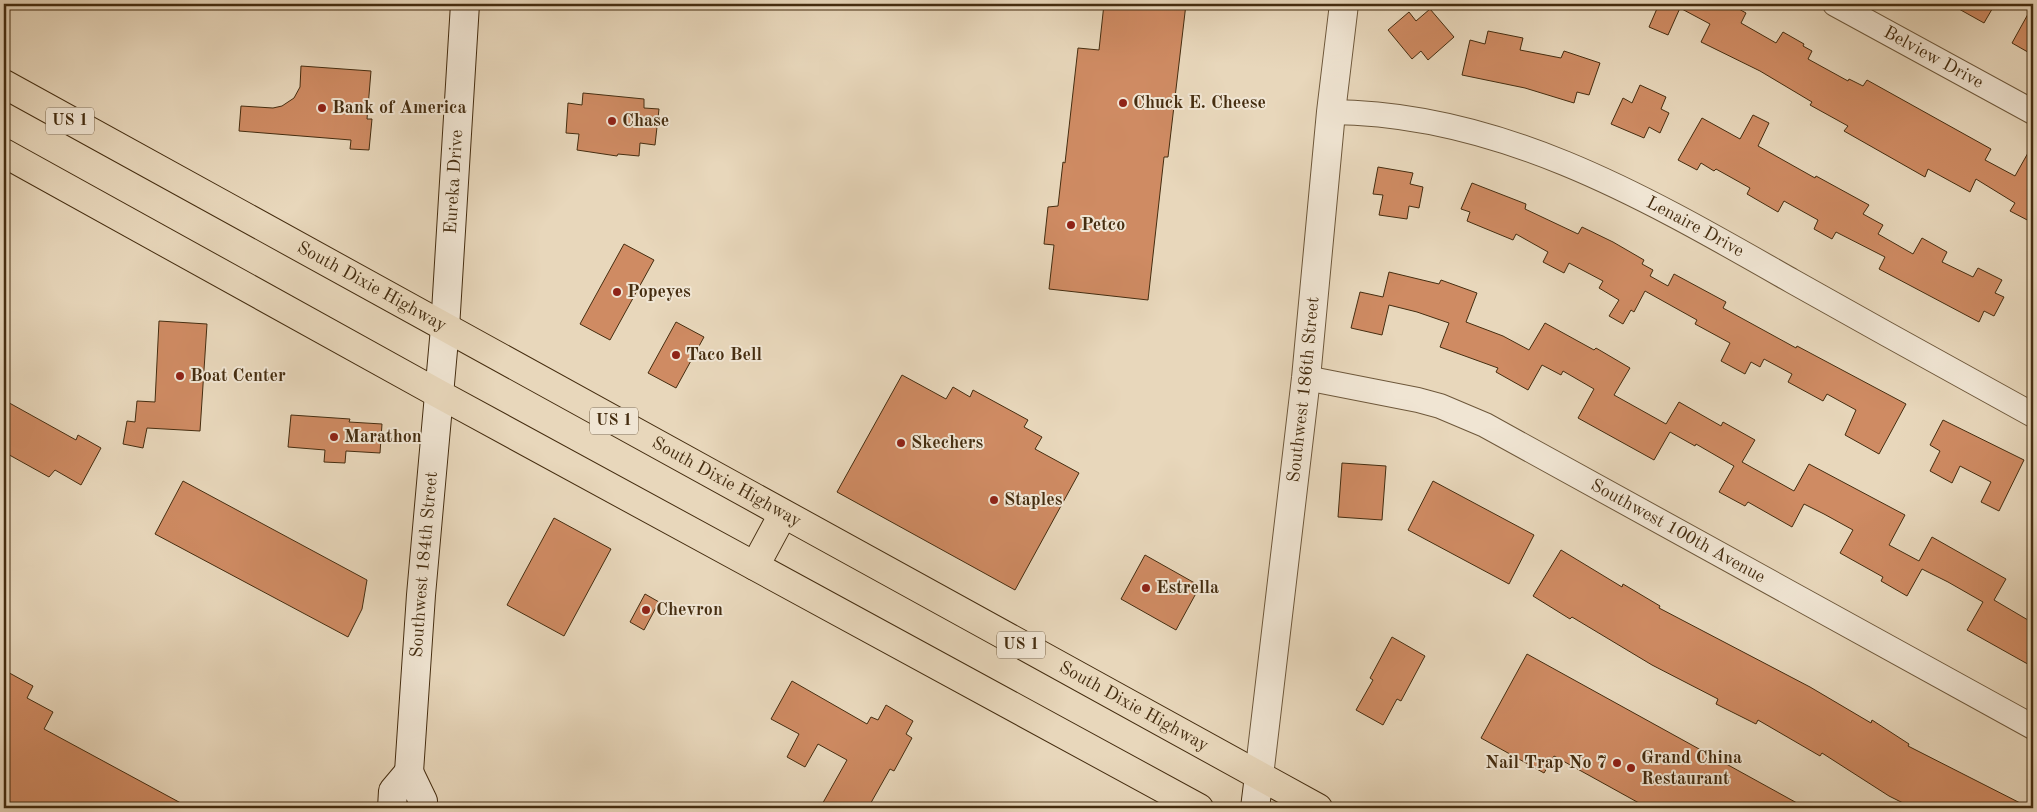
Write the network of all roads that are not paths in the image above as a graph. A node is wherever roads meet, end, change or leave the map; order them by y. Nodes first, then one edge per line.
1 (464, 4) edge
2 (1344, 4) edge
3 (1835, 4) edge
4 (4, 84) edge
5 (1331, 112) junction
6 (2033, 112) edge
7 (4, 153) edge
8 (444, 328) junction
9 (1306, 378) junction
10 (439, 394) junction
11 (2033, 415) edge
12 (783, 514) junction
13 (755, 566) junction
14 (2033, 727) edge
15 (409, 772) junction
16 (1259, 776) junction
17 (392, 808) edge
18 (423, 808) edge
19 (1199, 808) edge
20 (1255, 808) edge
21 (1318, 808) edge

1 - 8 main road, Eureka Drive
2 - 5 main road, Southwest 186th Street
3 - 6 street, Belview Drive
4 - 8 highway, South Dixie Highway / US 1
5 - 9 main road, Southwest 186th Street
5 - 11 street, Lenaire Drive
7 - 10 highway
8 - 10 main road, Southwest 184th Street
8 - 12 highway, South Dixie Highway / US 1
9 - 14 street, Southwest 100th Avenue
9 - 16 main road, Southwest 186th Street
10 - 13 highway
10 - 15 main road, Southwest 184th Street
12 - 13 highway
12 - 16 highway, South Dixie Highway / US 1
13 - 19 highway
15 - 17 main road
15 - 18 main road, Southwest 184th Street
16 - 20 main road, Southwest 186th Street
16 - 21 highway, South Dixie Highway / US 1

